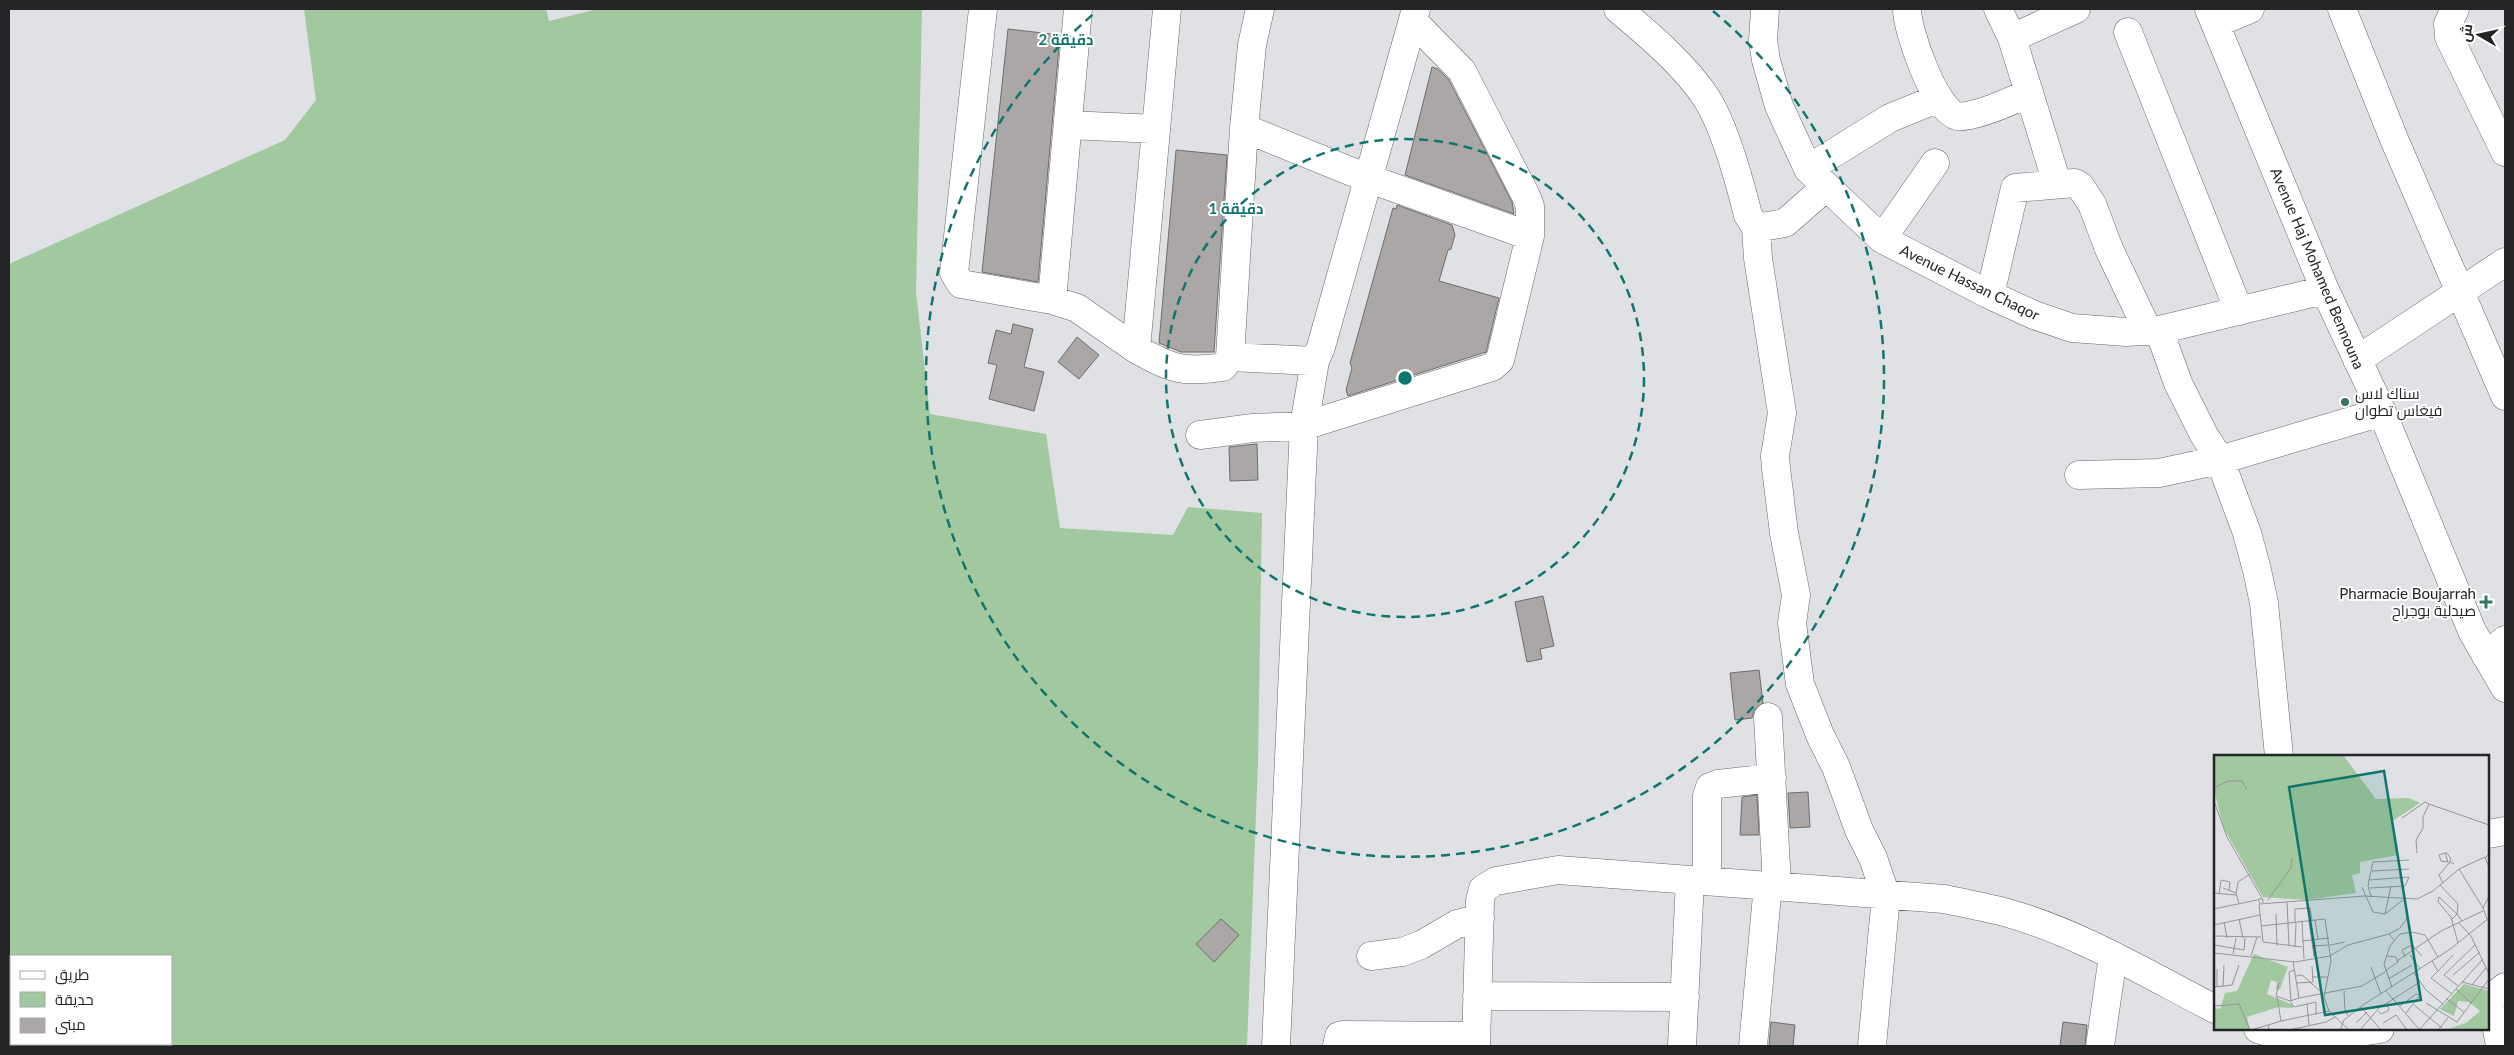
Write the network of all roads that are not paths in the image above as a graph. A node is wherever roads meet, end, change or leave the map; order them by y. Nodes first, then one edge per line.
1 (983, 9) edge
2 (1078, 9) edge
3 (1167, 9) edge
4 (1260, 9) edge
5 (1618, 9) edge
6 (1765, 9) edge
7 (1907, 9) edge
8 (1998, 9) edge
9 (2076, 9) edge
10 (2250, 9) edge
11 (2342, 9) edge
12 (2455, 9) edge
13 (1415, 15) edge
14 (2212, 16) edge
15 (2128, 32) dead end
16 (2012, 38) junction
17 (2029, 93) junction
18 (1939, 98) junction
19 (1069, 125) junction
20 (1244, 128) junction
21 (1156, 129) junction
22 (2505, 152) edge
23 (1935, 163) dead end
24 (1367, 178) junction
25 (1817, 178) junction
26 (2057, 183) junction
27 (1756, 228) junction
28 (1530, 236) junction
29 (1882, 239) junction
30 (2505, 262) edge
31 (2325, 290) junction
32 (2462, 291) junction
33 (1990, 295) junction
34 (1052, 300) junction
35 (2239, 311) junction
36 (2154, 331) junction
37 (1136, 350) junction
38 (1230, 357) junction
39 (2357, 360) junction
40 (1315, 361) junction
41 (2499, 365) edge
42 (2505, 396) edge
43 (2382, 412) junction
44 (1304, 426) junction
45 (1200, 435) dead end
46 (2220, 460) junction
47 (2079, 475) dead end
48 (2496, 648) edge
49 (2505, 688) edge
50 (1768, 717) dead end
51 (2279, 755) edge
52 (1772, 778) junction
53 (2505, 832) edge
54 (2489, 834) edge
55 (1698, 881) junction
56 (1773, 886) junction
57 (1886, 896) junction
58 (1480, 918) junction
59 (1371, 956) dead end
60 (2113, 956) junction
61 (2505, 987) edge
62 (1478, 996) junction
63 (1685, 997) junction
64 (2489, 1000) edge
65 (2214, 1008) edge
66 (2489, 1010) edge
67 (2370, 1030) edge
68 (2264, 1034) edge
69 (1476, 1041) edge
70 (1276, 1046) edge
71 (1337, 1046) edge
72 (1682, 1046) edge
73 (1753, 1046) edge
74 (1872, 1046) edge
75 (2100, 1046) edge
76 (2500, 1046) edge

1 - 34 street
2 - 19 street
3 - 21 street
4 - 20 street
5 - 27 street
6 - 25 street, Avenue Hassan Chaqor
7 - 18 street
8 - 16 street
9 - 16 street
10 - 14 street
11 - 32 street
12 - 22 street
13 - 24 street
13 - 28 street
14 - 31 street, Avenue Haj Mohamed Bennouna
15 - 35 street
16 - 17 street
17 - 18 street
17 - 26 street
18 - 25 street
19 - 21 street
19 - 34 street
20 - 24 street
20 - 38 street
21 - 37 street
23 - 29 street
24 - 28 street
24 - 40 street
25 - 27 street
25 - 29 street, Avenue Hassan Chaqor
26 - 33 street
26 - 36 street
27 - 57 street
28 - 44 street
29 - 33 street, Avenue Hassan Chaqor
30 - 32 street
31 - 35 street, Avenue Hassan Chaqor
31 - 39 street, Avenue Haj Mohamed Bennouna
32 - 39 street
32 - 41 street
33 - 36 street, Avenue Hassan Chaqor
34 - 37 street
35 - 36 street, Avenue Hassan Chaqor
36 - 46 street
37 - 38 street
38 - 40 street
39 - 43 street, Avenue Haj Mohamed Bennouna
40 - 44 street
41 - 42 street
43 - 46 street
43 - 48 street, Avenue Haj Mohamed Bennouna
44 - 45 street
44 - 70 street
46 - 47 street
46 - 51 street
48 - 49 street, Avenue Haj Mohamed Bennouna
50 - 52 street
52 - 55 street
52 - 56 street
53 - 54 street
55 - 56 street
55 - 58 street
55 - 63 street
56 - 57 street
56 - 73 street
57 - 60 street
57 - 74 street
58 - 59 street
58 - 62 street
60 - 65 street
60 - 75 street
61 - 64 street
62 - 63 street
62 - 69 street
63 - 72 street
66 - 76 street
67 - 68 street
69 - 71 street

